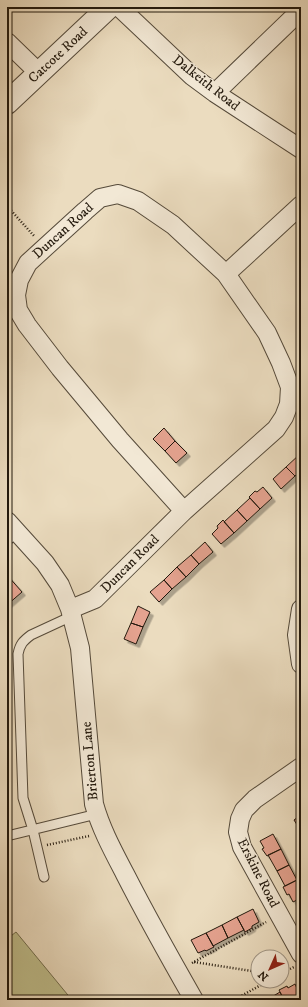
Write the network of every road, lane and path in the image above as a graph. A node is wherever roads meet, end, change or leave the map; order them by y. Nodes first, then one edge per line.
1 (109, 7) edge
2 (119, 7) edge
3 (301, 10) edge
4 (7, 42) edge
5 (38, 72) junction
6 (215, 93) junction
7 (7, 103) edge
8 (301, 149) edge
9 (301, 205) edge
10 (7, 206) edge
11 (44, 248) junction
12 (226, 274) junction
13 (184, 510) junction
14 (10, 531) edge
15 (301, 609) edge
16 (71, 612) junction
17 (301, 664) edge
18 (301, 767) edge
19 (97, 814) junction
20 (33, 830) junction
21 (103, 831) junction
22 (7, 836) edge
23 (37, 846) junction
24 (44, 877) dead end
25 (280, 915) junction
26 (295, 929) edge
27 (301, 954) edge
28 (194, 962) junction
29 (177, 971) junction
30 (250, 971) edge
31 (254, 989) edge
32 (194, 1000) edge
33 (234, 1000) edge

1 - 5 street, Catcote Road
2 - 6 street, Dalkeith Road
3 - 6 street
4 - 5 street
5 - 7 street, Catcote Road
6 - 8 street, Dalkeith Road
9 - 12 street
10 - 11 path
11 - 12 street, Duncan Road
11 - 13 street, Duncan Road
12 - 13 street, Duncan Road
13 - 16 street, Duncan Road
14 - 16 street, Brierton Lane
15 - 17 street
16 - 19 street, Brierton Lane
16 - 20 lane
18 - 25 street, Erskine Road
19 - 20 lane
19 - 21 street, Brierton Lane
20 - 22 lane
20 - 23 lane
21 - 23 path
21 - 29 street, Brierton Lane
23 - 24 lane
25 - 26 street, Erskine Road
25 - 28 path
26 - 27 street, Erskine Road
28 - 29 path
28 - 30 path
29 - 32 street, Brierton Lane
31 - 33 path

